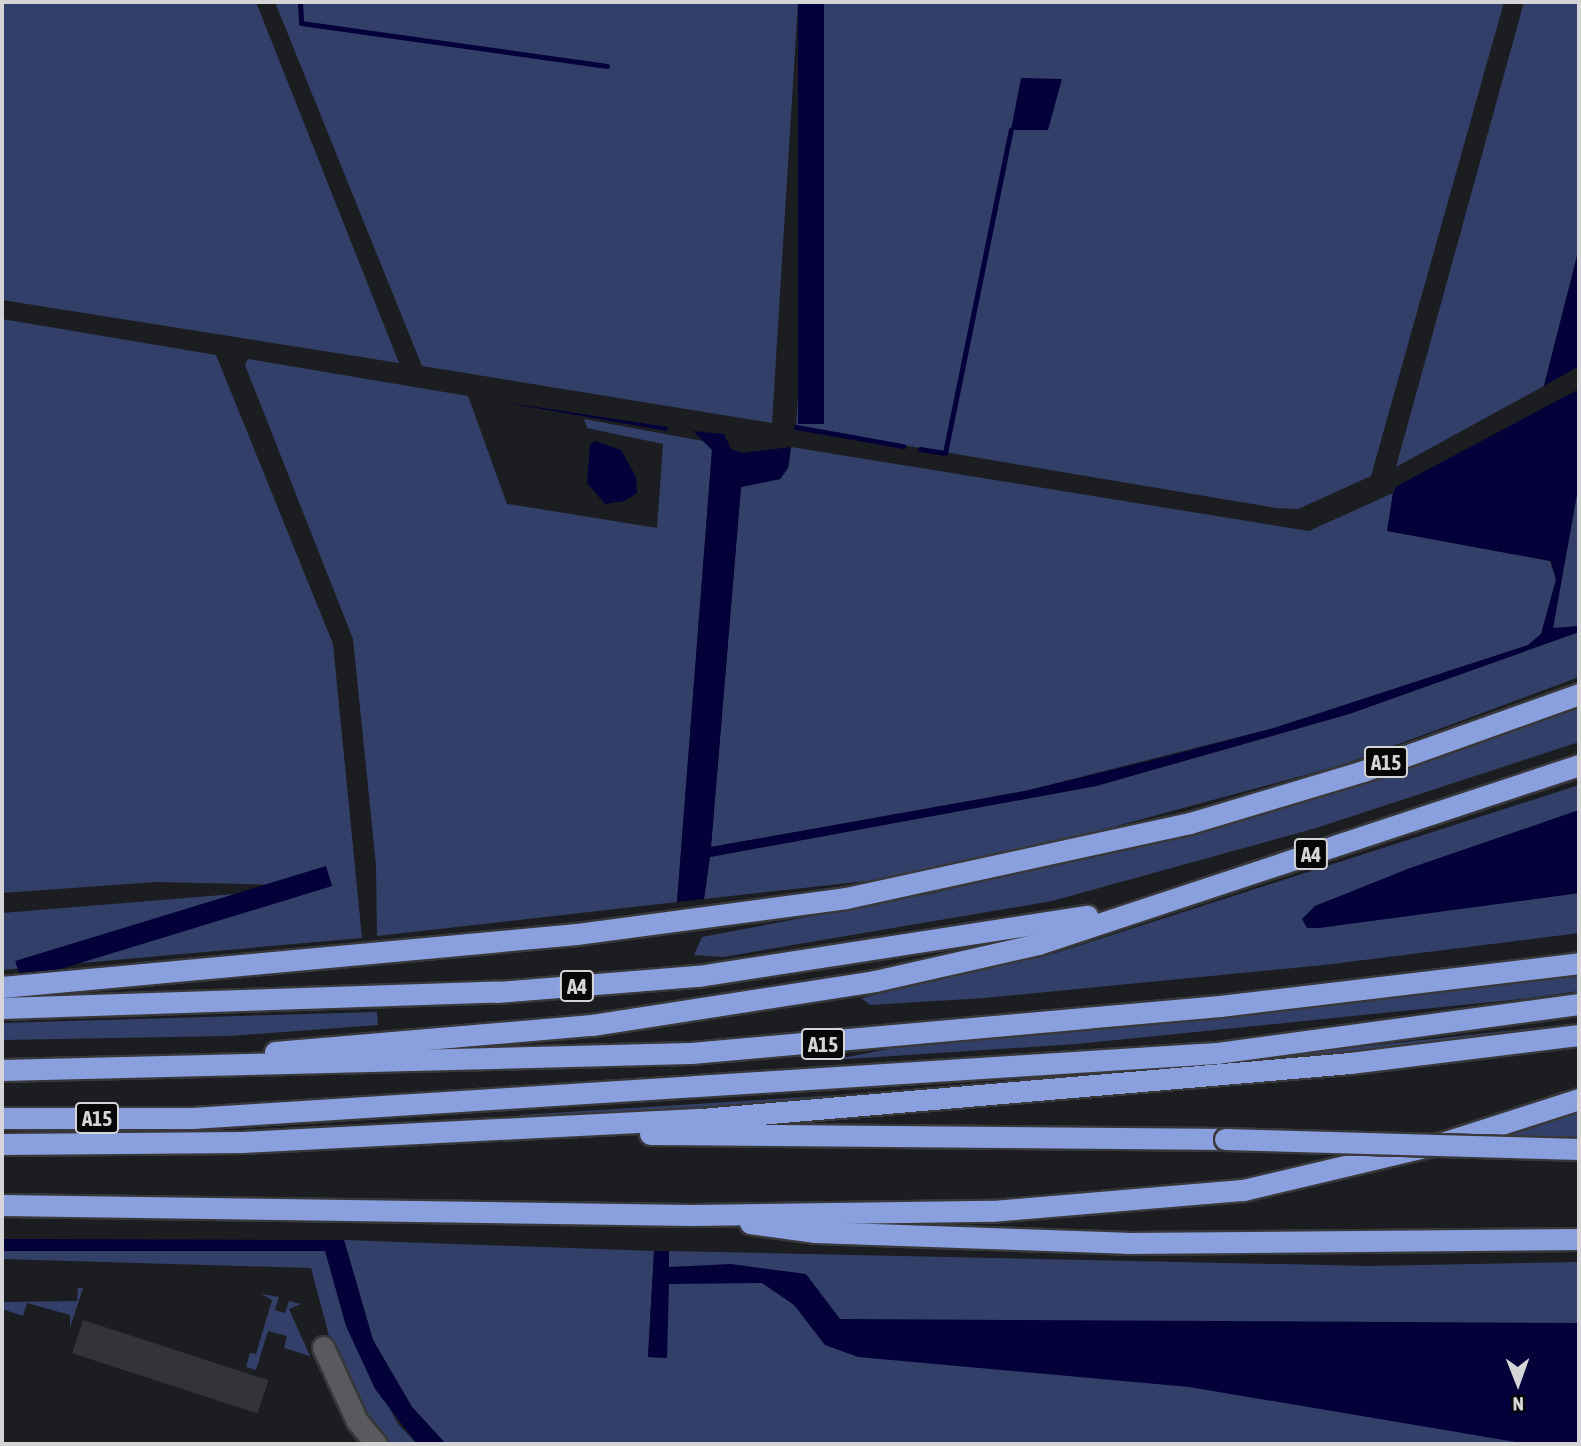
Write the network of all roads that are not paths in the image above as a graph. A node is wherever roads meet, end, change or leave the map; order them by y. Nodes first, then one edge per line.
1 (1579, 694) edge
2 (1579, 765) edge
3 (1147, 906) junction
4 (1579, 964) edge
5 (2, 987) edge
6 (1579, 1004) edge
7 (2, 1008) edge
8 (1579, 1035) edge
9 (2, 1070) edge
10 (64, 1071) junction
11 (1579, 1099) edge
12 (2, 1118) edge
13 (547, 1129) junction
14 (2, 1144) edge
15 (1579, 1149) edge
16 (2, 1205) edge
17 (674, 1215) junction
18 (1579, 1240) edge
19 (323, 1348) dead end
20 (376, 1444) edge

1 - 5 highway, A15
2 - 3 highway, A4
3 - 7 highway, A4
3 - 10 highway, A4
4 - 10 highway, A15
6 - 12 highway, A15
8 - 13 highway, A15
9 - 10 highway, A15
11 - 17 highway
13 - 14 highway, A15
13 - 15 highway, A15, bridge
16 - 17 highway
17 - 18 highway
19 - 20 street

